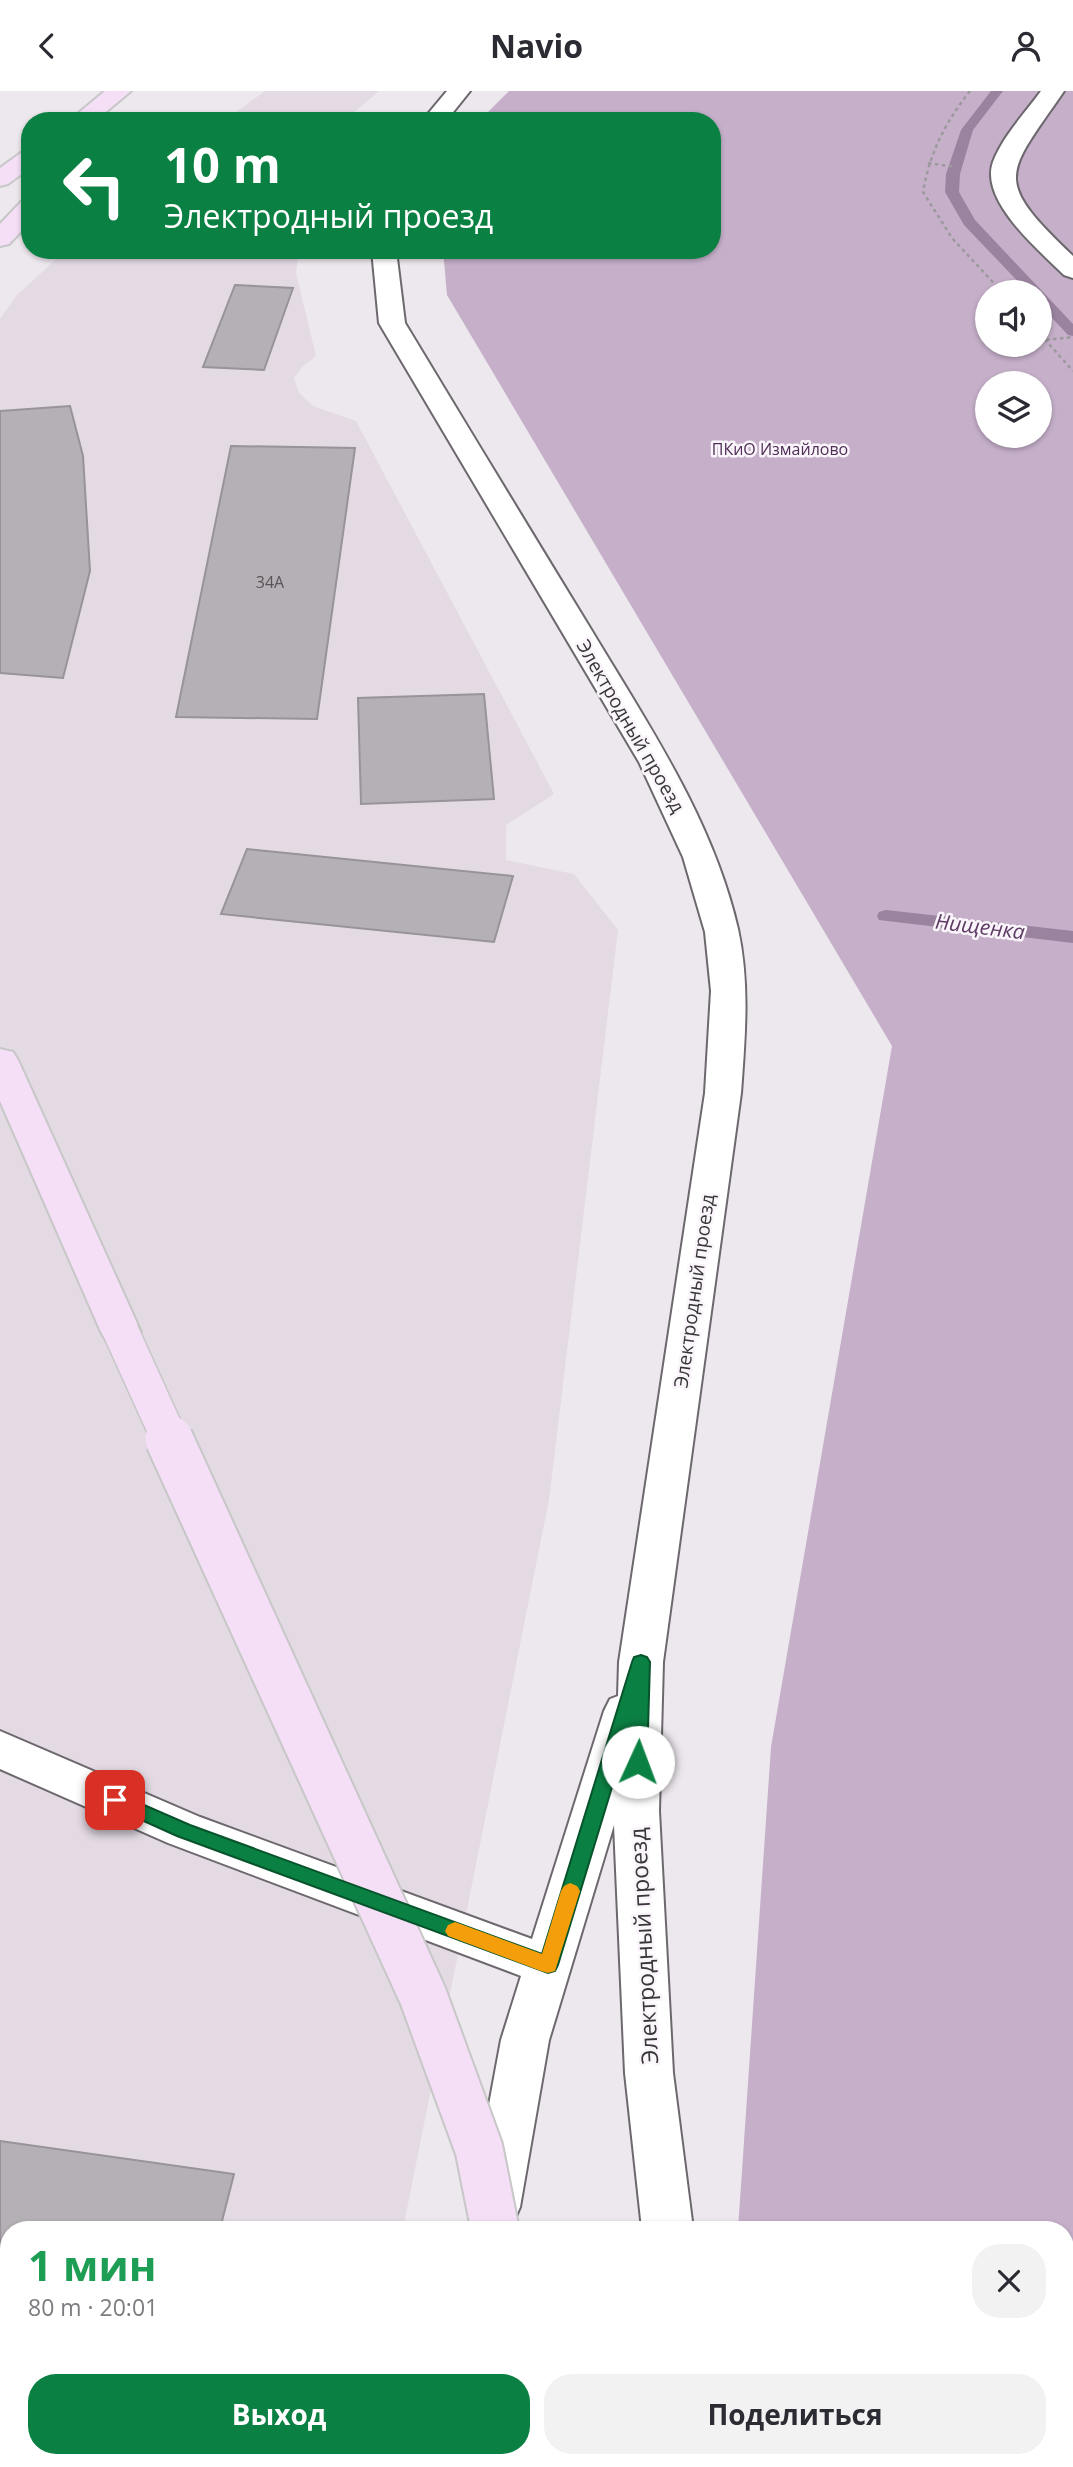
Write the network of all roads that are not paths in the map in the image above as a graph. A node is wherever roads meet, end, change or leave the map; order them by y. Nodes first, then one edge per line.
1 (120, 91) edge
2 (137, 91) edge
3 (459, 91) edge
4 (1053, 91) edge
5 (92, 112) edge
6 (118, 112) edge
7 (441, 112) edge
8 (21, 164) edge
9 (0, 179) edge
10 (21, 217) edge
11 (0, 239) edge
12 (385, 259) edge
13 (1073, 270) edge
14 (0, 1060) edge
15 (641, 1662) junction
16 (0, 1749) edge
17 (548, 1965) junction
18 (492, 2221) edge
19 (494, 2221) edge
20 (667, 2221) edge

1 - 5 main road
2 - 6 main road
3 - 7 street
4 - 13 street
8 - 9 main road
10 - 11 main road
12 - 15 street, Электродный проезд
14 - 18 main road, bridge
15 - 17 street, Электродный проезд
15 - 20 street, Электродный проезд
16 - 17 street
17 - 19 street, Электродный проезд

